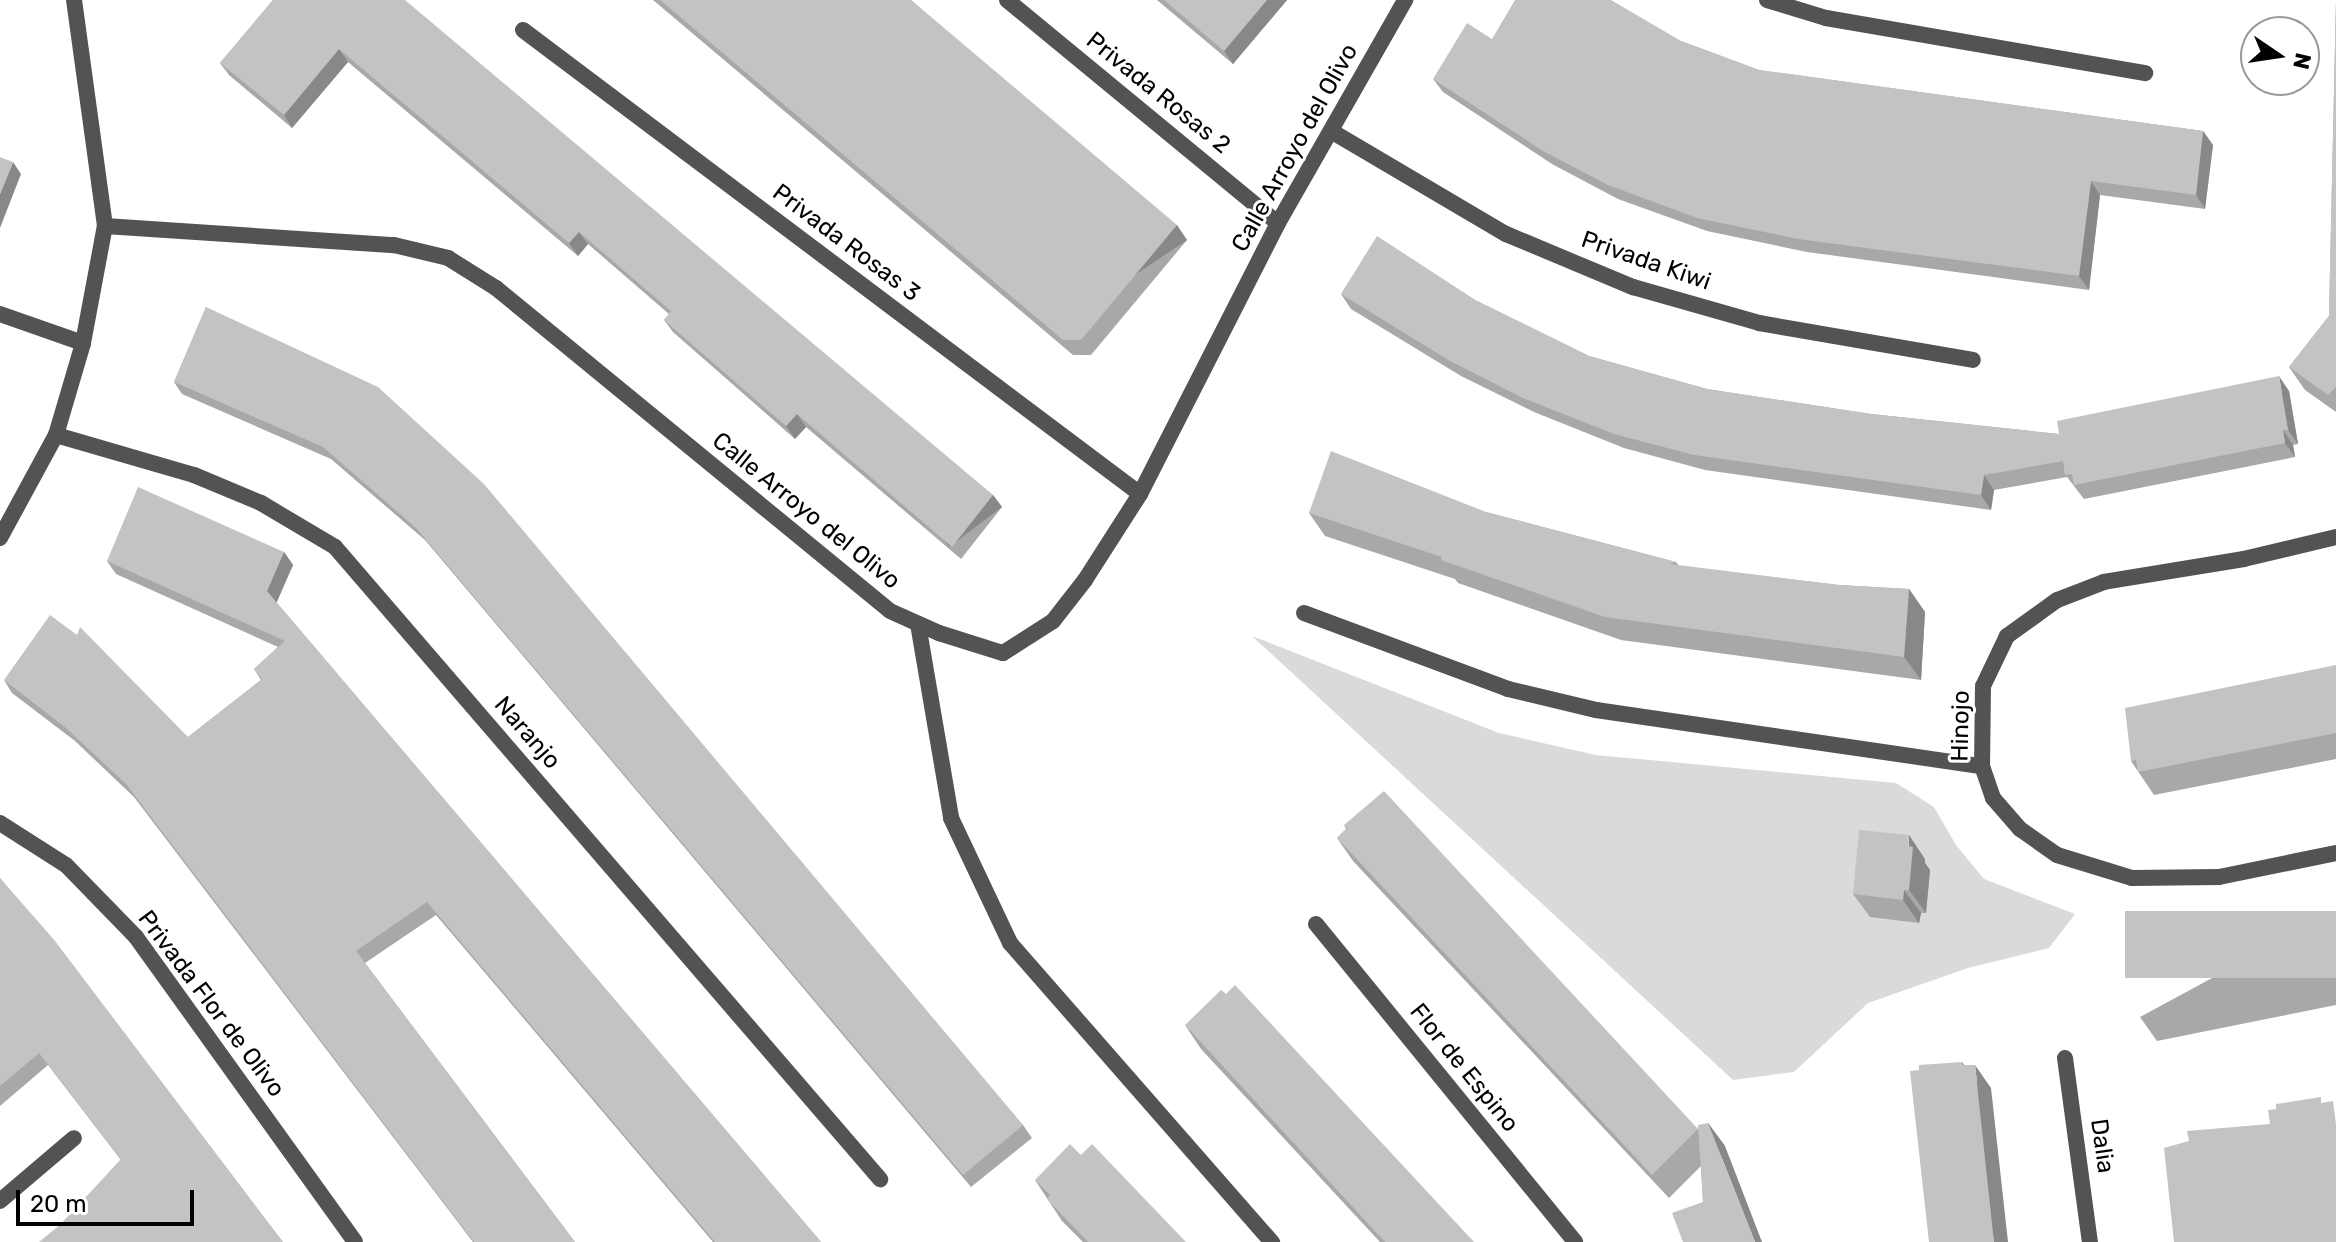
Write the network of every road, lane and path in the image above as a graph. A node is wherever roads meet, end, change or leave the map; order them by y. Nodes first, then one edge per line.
1 (74, 0) edge
2 (1007, 0) edge
3 (1405, 0) edge
4 (1767, 0) edge
5 (523, 30) dead end
6 (2145, 73) dead end
7 (1331, 131) junction
8 (1278, 223) junction
9 (105, 226) junction
10 (0, 314) edge
11 (83, 343) junction
12 (1973, 360) dead end
13 (56, 435) junction
14 (1140, 494) junction
15 (2336, 537) edge
16 (0, 538) edge
17 (1304, 613) dead end
18 (918, 624) junction
19 (1982, 766) junction
20 (0, 823) edge
21 (2336, 853) edge
22 (1316, 924) dead end
23 (2065, 1058) dead end
24 (74, 1138) dead end
25 (880, 1179) dead end
26 (0, 1201) edge
27 (355, 1242) edge
28 (1272, 1242) edge
29 (1575, 1242) edge
30 (2090, 1242) edge

1 - 9 street
2 - 8 street, Privada Rosas 2
3 - 7 street, Calle Arroyo del Olivo
4 - 6 street
5 - 14 street, Privada Rosas 3
7 - 8 street, Calle Arroyo del Olivo
7 - 12 street, Privada Kiwi
8 - 14 street, Calle Arroyo del Olivo
9 - 11 street
9 - 18 street, Calle Arroyo del Olivo
10 - 11 street
11 - 13 street
13 - 16 street
13 - 25 street, Naranjo
14 - 18 street, Calle Arroyo del Olivo
15 - 19 street, Hinojo
17 - 19 street
18 - 28 street
19 - 21 street, Hinojo
20 - 27 street, Privada Flor de Olivo
22 - 29 street, Flor de Espino
23 - 30 street, Dalia
24 - 26 street

